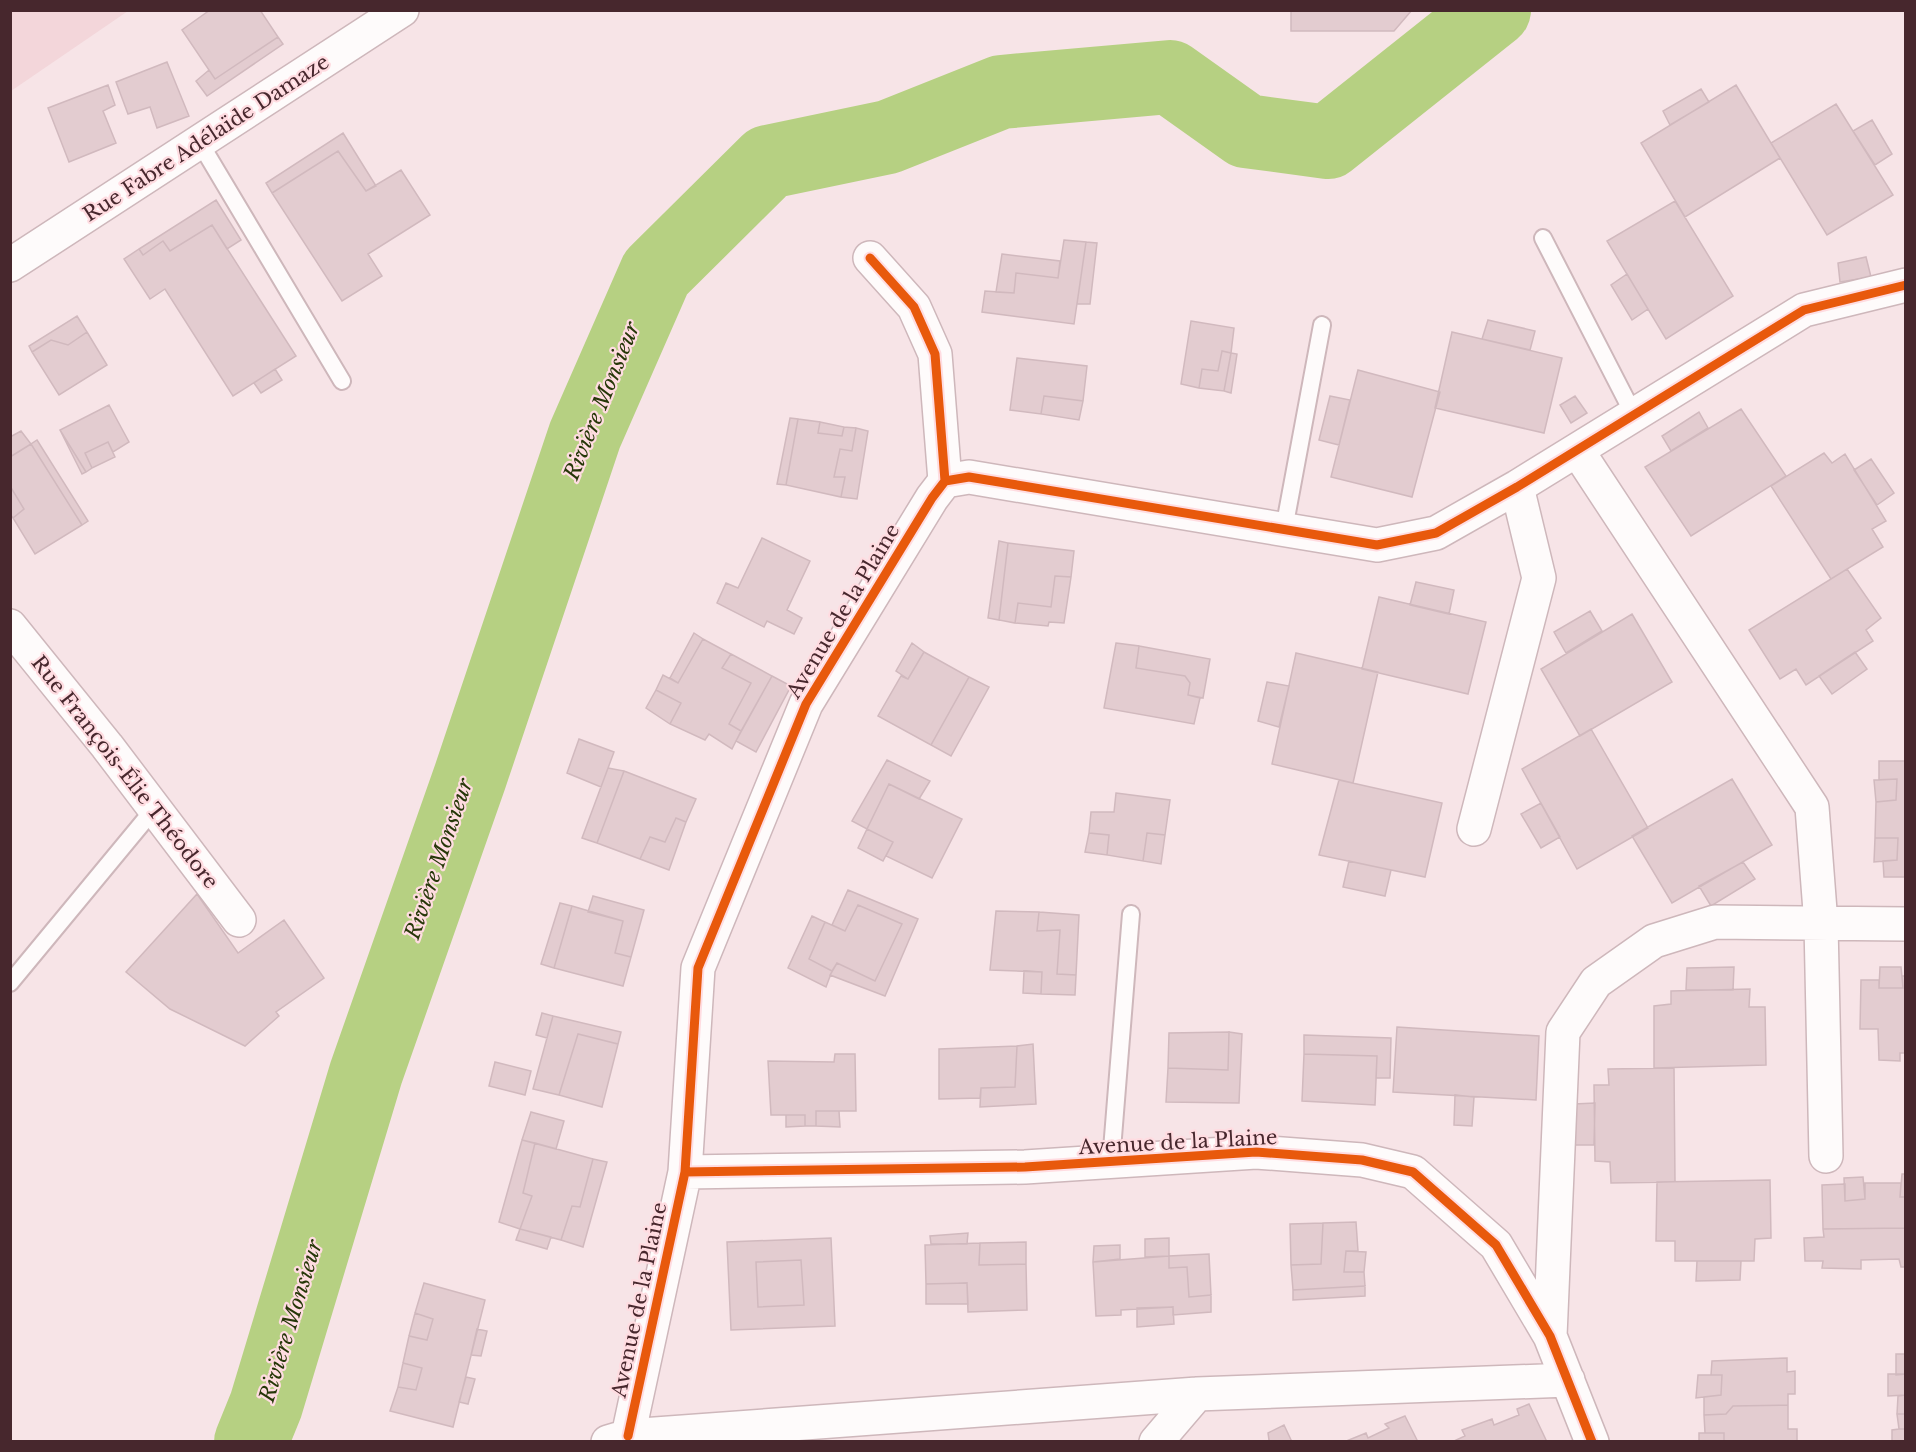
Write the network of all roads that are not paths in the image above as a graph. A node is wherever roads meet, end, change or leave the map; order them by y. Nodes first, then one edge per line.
1 (402, 10) edge
2 (200, 143) junction
3 (1543, 238) dead end
4 (870, 258) dead end
5 (10, 265) edge
6 (1905, 285) edge
7 (1322, 325) dead end
8 (342, 381) dead end
9 (1634, 415) junction
10 (1577, 450) junction
11 (945, 481) junction
12 (1516, 487) junction
13 (1284, 529) junction
14 (10, 626) edge
15 (154, 808) junction
16 (1474, 829) dead end
17 (1131, 914) dead end
18 (239, 920) dead end
19 (1821, 924) junction
20 (1905, 924) edge
21 (10, 983) edge
22 (1826, 1156) dead end
23 (1111, 1162) junction
24 (685, 1172) junction
25 (1550, 1336) junction
26 (1568, 1380) junction
27 (1197, 1394) junction
28 (618, 1439) edge
29 (1156, 1442) edge
30 (1592, 1442) edge

1 - 2 street, Rue Fabre Adélaïde Damaze
2 - 5 street, Rue Fabre Adélaïde Damaze
2 - 8 lane
3 - 9 lane
4 - 11 street
6 - 9 street
7 - 13 lane
9 - 10 street
10 - 12 street
10 - 19 street
11 - 13 street
11 - 24 street, Avenue de la Plaine
12 - 13 street
12 - 16 street
14 - 15 street, Rue François-Élie Théodore
15 - 18 street, Rue François-Élie Théodore
15 - 21 lane
17 - 23 lane
19 - 20 street
19 - 22 street
19 - 25 street
23 - 24 street, Avenue de la Plaine
23 - 25 street, Avenue de la Plaine
24 - 28 street, Avenue de la Plaine
25 - 26 street, Avenue de la Plaine
26 - 27 street
26 - 30 street, Avenue de la Plaine
27 - 28 street
27 - 29 street

